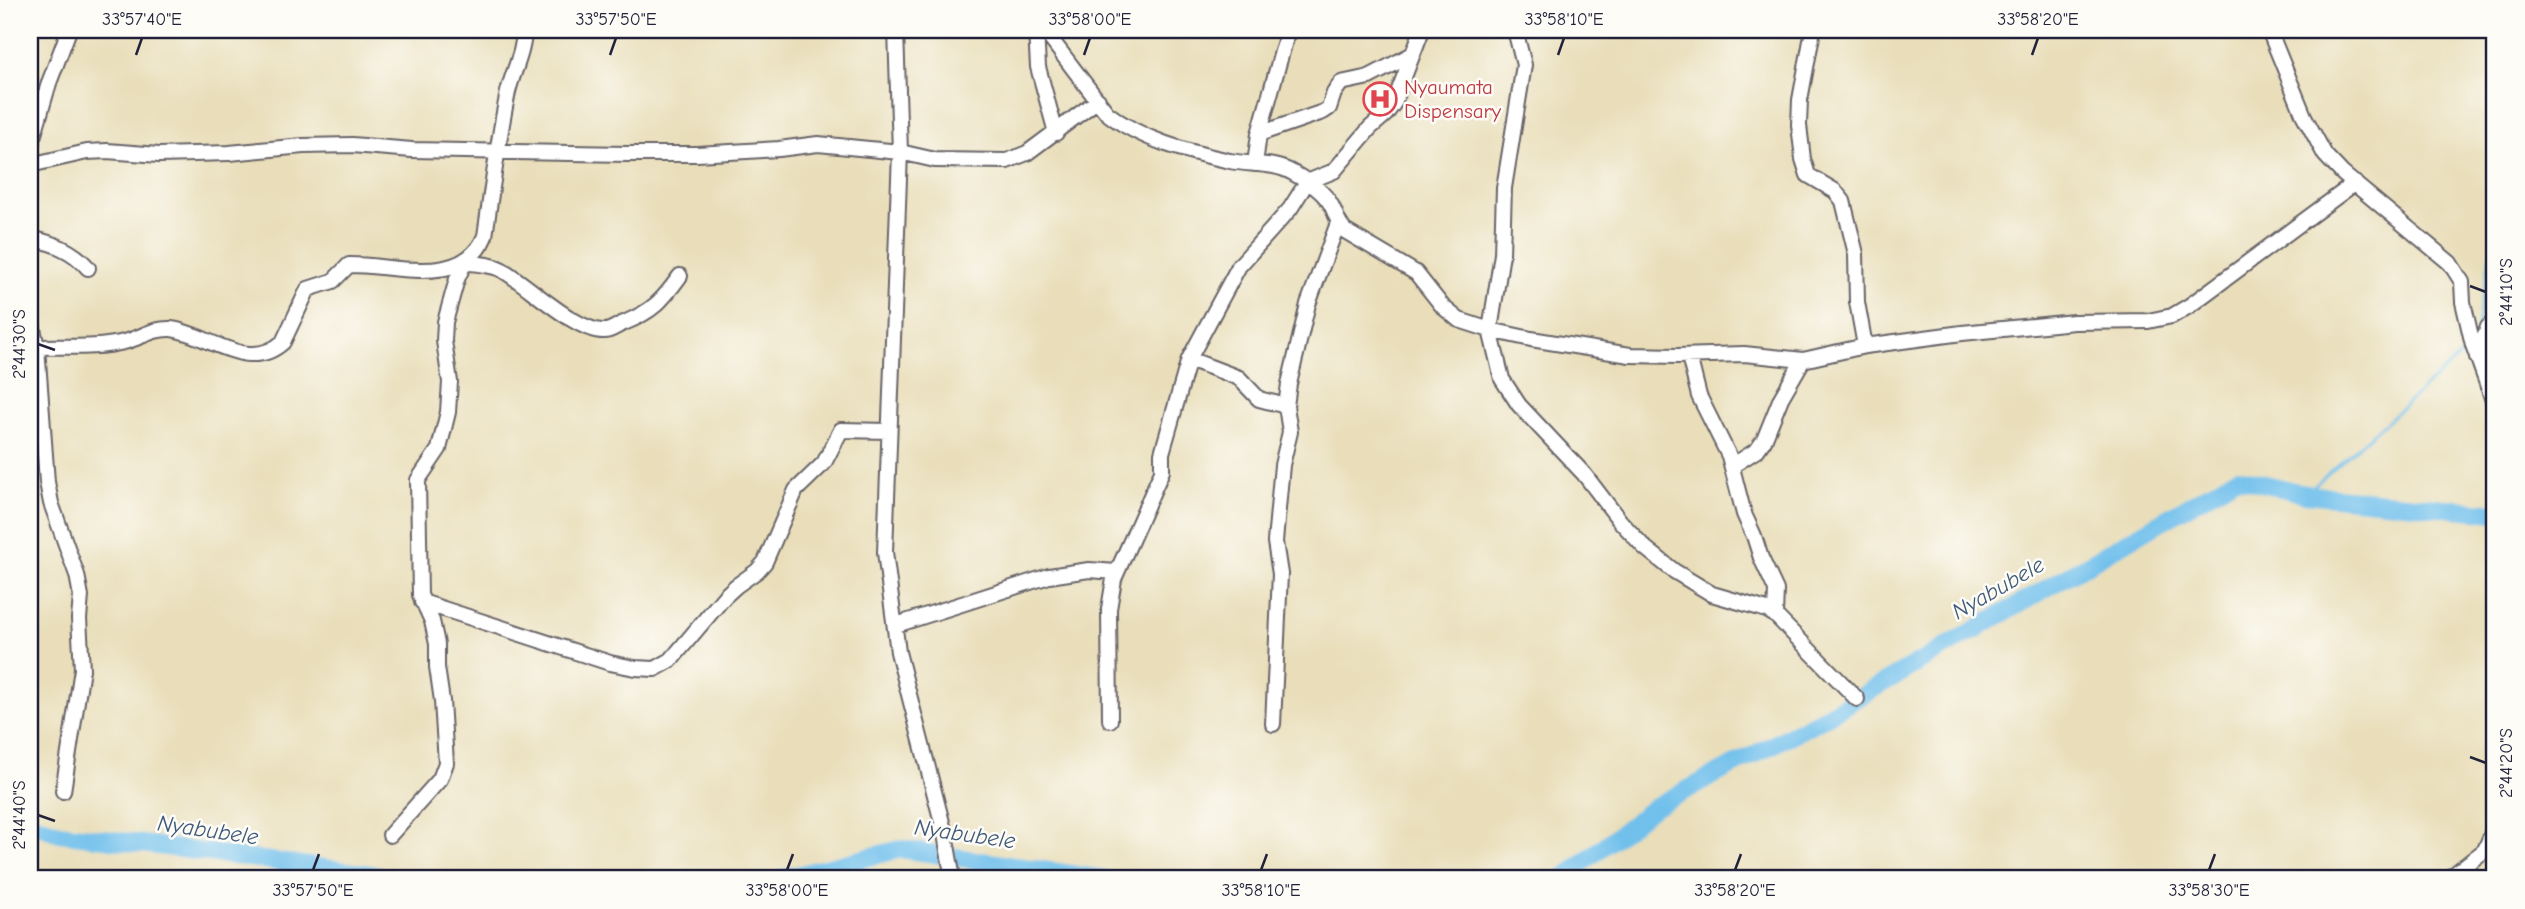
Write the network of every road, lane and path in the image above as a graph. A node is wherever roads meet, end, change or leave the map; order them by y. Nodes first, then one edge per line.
1 (69, 30) edge
2 (524, 30) edge
3 (897, 30) edge
4 (1036, 30) edge
5 (1044, 30) edge
6 (1288, 30) edge
7 (1422, 30) edge
8 (1515, 30) edge
9 (1813, 30) edge
10 (2269, 30) edge
11 (1411, 55) junction
12 (1098, 100) junction
13 (1056, 133) junction
14 (1258, 134) junction
15 (30, 148) edge
16 (497, 152) junction
17 (900, 152) junction
18 (1255, 164) junction
19 (30, 165) edge
20 (1307, 181) junction
21 (2355, 183) junction
22 (1338, 223) junction
23 (30, 238) edge
24 (464, 262) junction
25 (88, 268) dead end
26 (680, 276) dead end
27 (30, 315) edge
28 (2495, 321) edge
29 (1490, 330) junction
30 (1865, 346) junction
31 (37, 347) junction
32 (1689, 356) junction
33 (2477, 357) junction
34 (1189, 359) junction
35 (1803, 360) junction
36 (1286, 406) junction
37 (2495, 406) edge
38 (889, 431) junction
39 (1732, 466) junction
40 (1116, 572) junction
41 (422, 602) junction
42 (1775, 615) junction
43 (896, 625) junction
44 (1857, 699) dead end
45 (1110, 720) dead end
46 (1273, 724) dead end
47 (63, 791) dead end
48 (2495, 826) edge
49 (390, 835) dead end
50 (953, 879) edge
51 (2448, 879) edge

1 - 15 street
2 - 16 street
3 - 17 street
4 - 13 street
5 - 12 street
6 - 14 street
7 - 11 street
8 - 29 street
9 - 30 street
10 - 21 street
11 - 14 street
11 - 20 street
12 - 13 street
12 - 18 street
13 - 17 street
14 - 18 street
16 - 17 street
16 - 19 street
16 - 24 street
17 - 38 street
18 - 20 street
20 - 22 street
20 - 34 street
21 - 30 street
21 - 33 street
22 - 29 street
22 - 36 street
23 - 25 street
24 - 26 street
24 - 31 street
24 - 41 street
27 - 31 street
28 - 33 street
29 - 32 street
29 - 42 street
30 - 35 street
31 - 47 street
32 - 35 street
32 - 39 street
33 - 37 street
34 - 36 street
34 - 40 street
35 - 39 street
36 - 46 street
38 - 41 street
38 - 43 street
39 - 42 street
40 - 43 street
40 - 45 street
41 - 49 street
42 - 44 street
43 - 50 street
48 - 51 street

